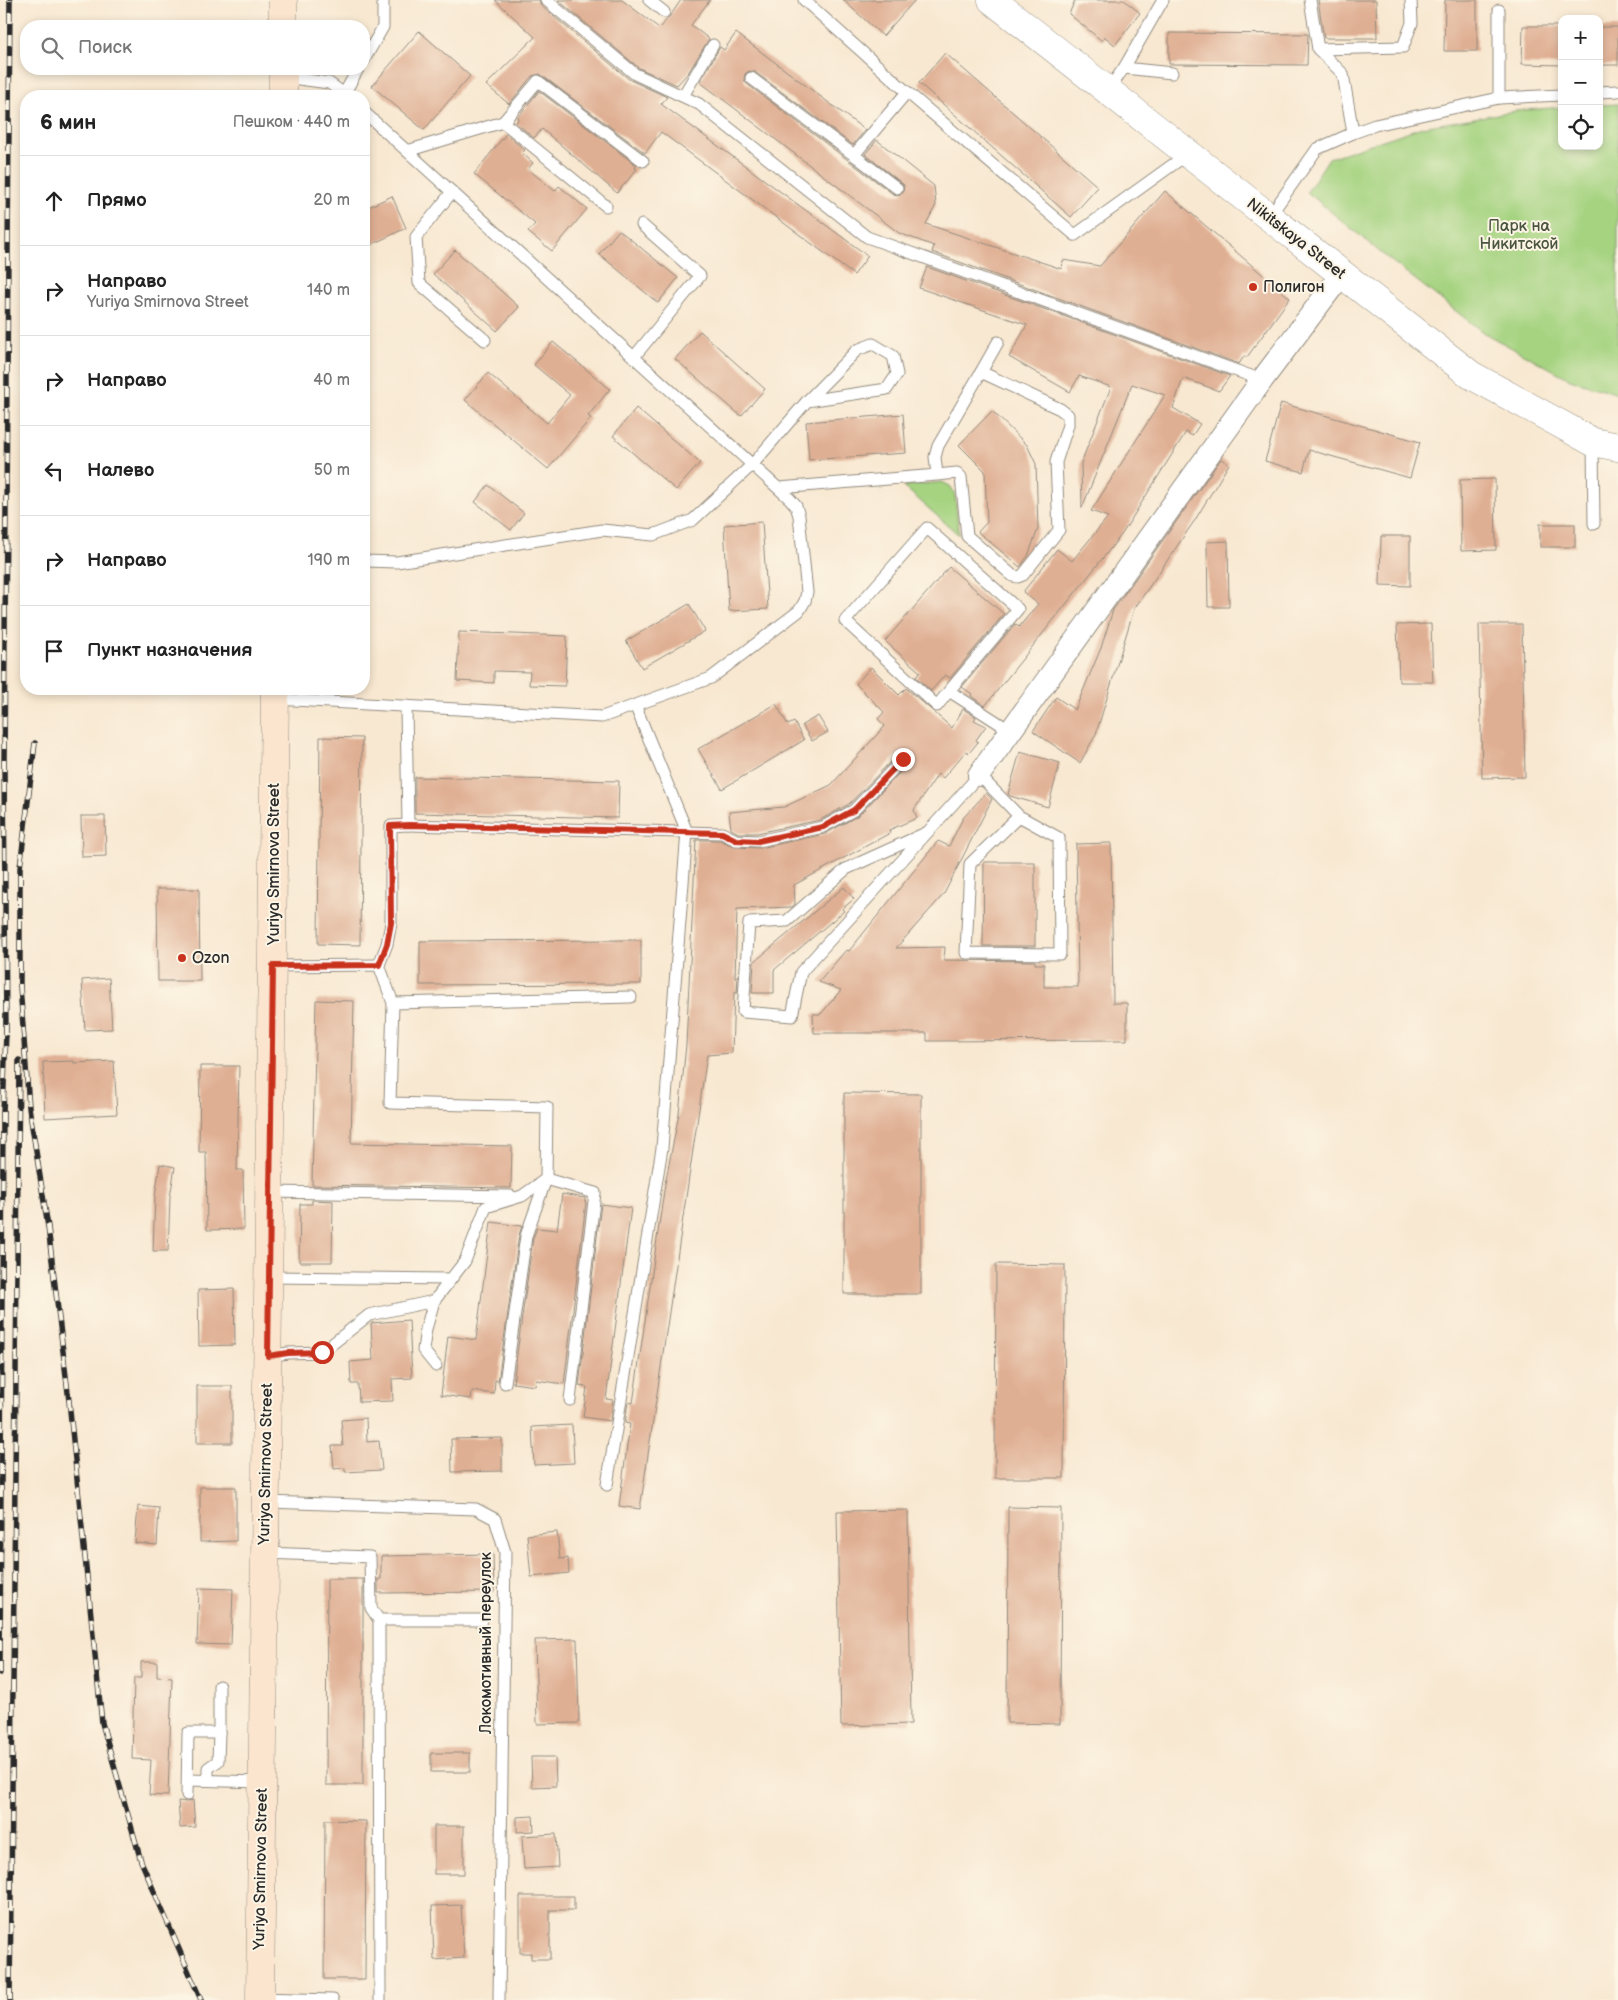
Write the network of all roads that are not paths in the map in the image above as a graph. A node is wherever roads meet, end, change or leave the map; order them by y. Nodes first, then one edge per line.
1 (283, 0) edge
2 (383, 0) edge
3 (546, 0) edge
4 (649, 0) edge
5 (804, 0) edge
6 (992, 0) edge
7 (1163, 0) edge
8 (1310, 0) edge
9 (1411, 0) edge
10 (1499, 10) dead end
11 (664, 12) dead end
12 (283, 20) edge
13 (714, 45) dead end
14 (1318, 49) junction
15 (370, 50) edge
16 (1124, 68) junction
17 (1172, 73) dead end
18 (355, 75) edge
19 (751, 78) dead end
20 (283, 81) edge
21 (338, 90) edge
22 (348, 90) edge
23 (1108, 90) junction
24 (1618, 91) edge
25 (907, 92) junction
26 (1603, 92) edge
27 (1558, 95) edge
28 (683, 96) junction
29 (1500, 98) junction
30 (370, 117) edge
31 (503, 122) junction
32 (1353, 132) junction
33 (407, 151) junction
34 (1189, 153) junction
35 (854, 155) junction
36 (643, 161) dead end
37 (897, 188) dead end
38 (452, 192) junction
39 (606, 206) dead end
40 (1268, 218) junction
41 (642, 225) dead end
42 (1341, 275) junction
43 (485, 340) dead end
44 (998, 342) dead end
45 (634, 357) junction
46 (981, 372) junction
47 (1262, 380) junction
48 (807, 400) junction
49 (1606, 445) edge
50 (752, 464) junction
51 (936, 475) junction
52 (779, 488) junction
53 (1594, 524) dead end
54 (370, 561) edge
55 (949, 691) junction
56 (275, 695) edge
57 (286, 695) edge
58 (635, 705) junction
59 (406, 706) junction
60 (1011, 731) junction
61 (903, 759) dead end
62 (979, 775) junction
63 (1019, 816) junction
64 (408, 825) junction
65 (687, 832) junction
66 (928, 832) junction
67 (379, 965) junction
68 (273, 966) junction
69 (631, 998) dead end
70 (393, 1003) junction
71 (546, 1179) junction
72 (270, 1192) junction
73 (522, 1196) junction
74 (269, 1277) junction
75 (451, 1279) junction
76 (434, 1302) junction
77 (268, 1356) junction
78 (436, 1366) dead end
79 (505, 1382) dead end
80 (570, 1400) dead end
81 (607, 1485) dead end
82 (266, 1502) junction
83 (265, 1553) junction
84 (380, 1620) junction
85 (482, 1620) dead end
86 (219, 1686) dead end
87 (219, 1734) junction
88 (188, 1780) junction
89 (208, 1780) junction
90 (262, 1782) junction
91 (187, 1795) dead end
92 (260, 1999) edge
93 (333, 2000) edge
94 (380, 2000) edge
95 (499, 2000) edge

1 - 12 main road
2 - 15 lane
3 - 28 lane
4 - 11 lane
5 - 25 lane
6 - 23 street, Nikitskaya Street
7 - 16 lane
8 - 14 lane
9 - 14 lane
10 - 29 lane
13 - 28 lane
14 - 32 lane
16 - 17 lane
16 - 23 lane
18 - 22 lane
19 - 35 lane
20 - 21 lane
23 - 34 street, Nikitskaya Street
24 - 26 lane
25 - 34 lane
25 - 35 lane
27 - 29 lane
28 - 47 lane
29 - 32 lane
30 - 33 lane
31 - 33 lane
31 - 36 lane
31 - 39 lane
32 - 40 lane
33 - 38 lane
34 - 40 street, Nikitskaya Street
35 - 37 lane
38 - 43 lane
38 - 45 lane
40 - 42 street, Nikitskaya Street
41 - 45 lane
42 - 47 street
42 - 49 street, Nikitskaya Street
44 - 46 lane
45 - 50 lane
46 - 51 lane
46 - 51 lane
47 - 60 street
48 - 48 lane
48 - 50 lane
49 - 53 lane
50 - 52 lane
50 - 54 lane
51 - 52 lane
52 - 58 lane
55 - 55 lane
55 - 60 lane
56 - 68 main road, Yuriya Smirnova Street
57 - 59 lane
58 - 59 lane
58 - 65 lane
59 - 64 lane
60 - 62 street
61 - 65 lane
62 - 63 lane
62 - 66 lane
63 - 63 lane
64 - 65 lane
64 - 67 lane
65 - 81 lane
66 - 66 lane
67 - 68 lane
67 - 70 lane
68 - 72 main road, Yuriya Smirnova Street
69 - 70 lane
70 - 71 lane
71 - 73 lane
71 - 79 lane
71 - 80 lane
72 - 73 lane
72 - 74 main road, Yuriya Smirnova Street
73 - 75 lane
74 - 75 lane
74 - 77 main road, Yuriya Smirnova Street
75 - 76 lane
76 - 77 lane
76 - 78 lane
77 - 82 main road, Yuriya Smirnova Street
82 - 83 main road, Yuriya Smirnova Street
82 - 95 lane, Локомотивный переулок
83 - 84 lane
83 - 90 main road, Yuriya Smirnova Street
84 - 85 lane
84 - 94 lane
86 - 87 lane
87 - 88 lane
87 - 89 lane
88 - 89 lane
88 - 91 lane
89 - 90 lane
90 - 92 main road, Yuriya Smirnova Street
92 - 93 lane

